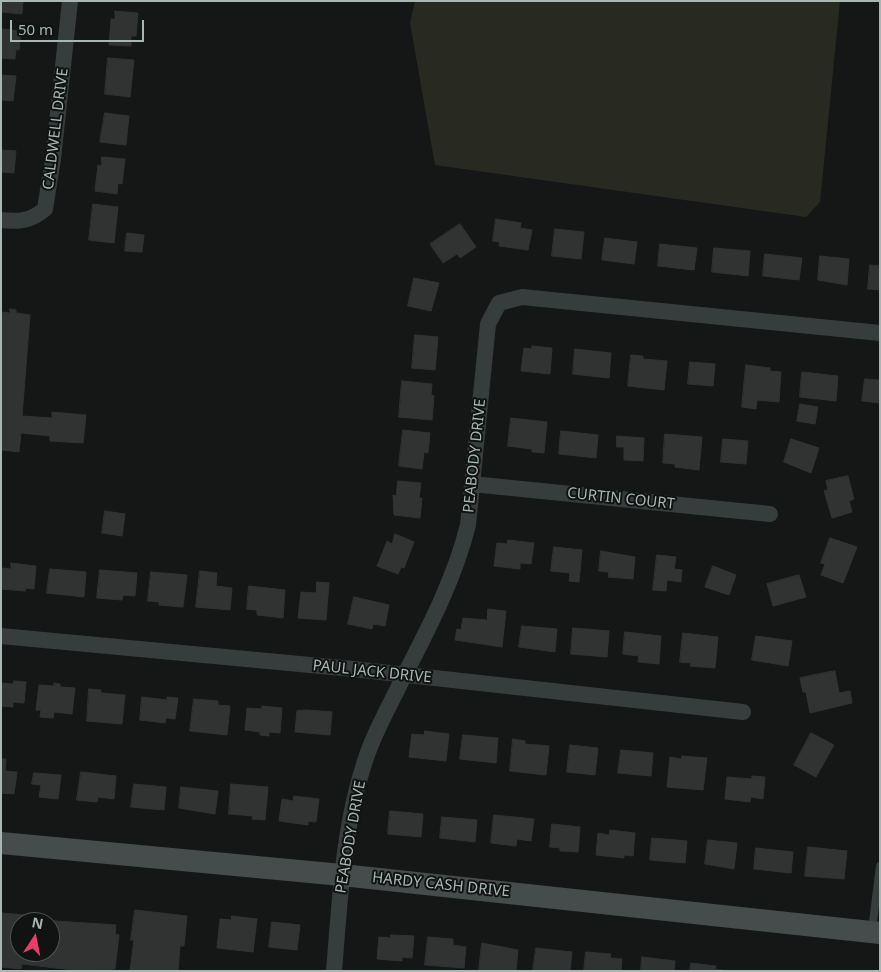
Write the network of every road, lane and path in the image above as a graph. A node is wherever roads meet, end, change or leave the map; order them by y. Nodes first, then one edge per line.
1 (70, 1) edge
2 (1, 220) edge
3 (880, 333) edge
4 (472, 484) junction
5 (770, 514) dead end
6 (1, 636) edge
7 (405, 675) junction
8 (743, 712) dead end
9 (1, 843) edge
10 (880, 866) edge
11 (342, 875) junction
12 (876, 932) edge
13 (334, 971) edge

1 - 2 street, CALDWELL DRIVE
3 - 4 street, PEABODY DRIVE
4 - 5 street, CURTIN COURT
4 - 7 street, PEABODY DRIVE
6 - 7 street, PAUL JACK DRIVE
7 - 8 street, PAUL JACK DRIVE
7 - 11 street, PEABODY DRIVE
9 - 11 street, HARDY CASH DRIVE
10 - 12 lane
11 - 12 street, HARDY CASH DRIVE
11 - 13 street, PEABODY DRIVE

